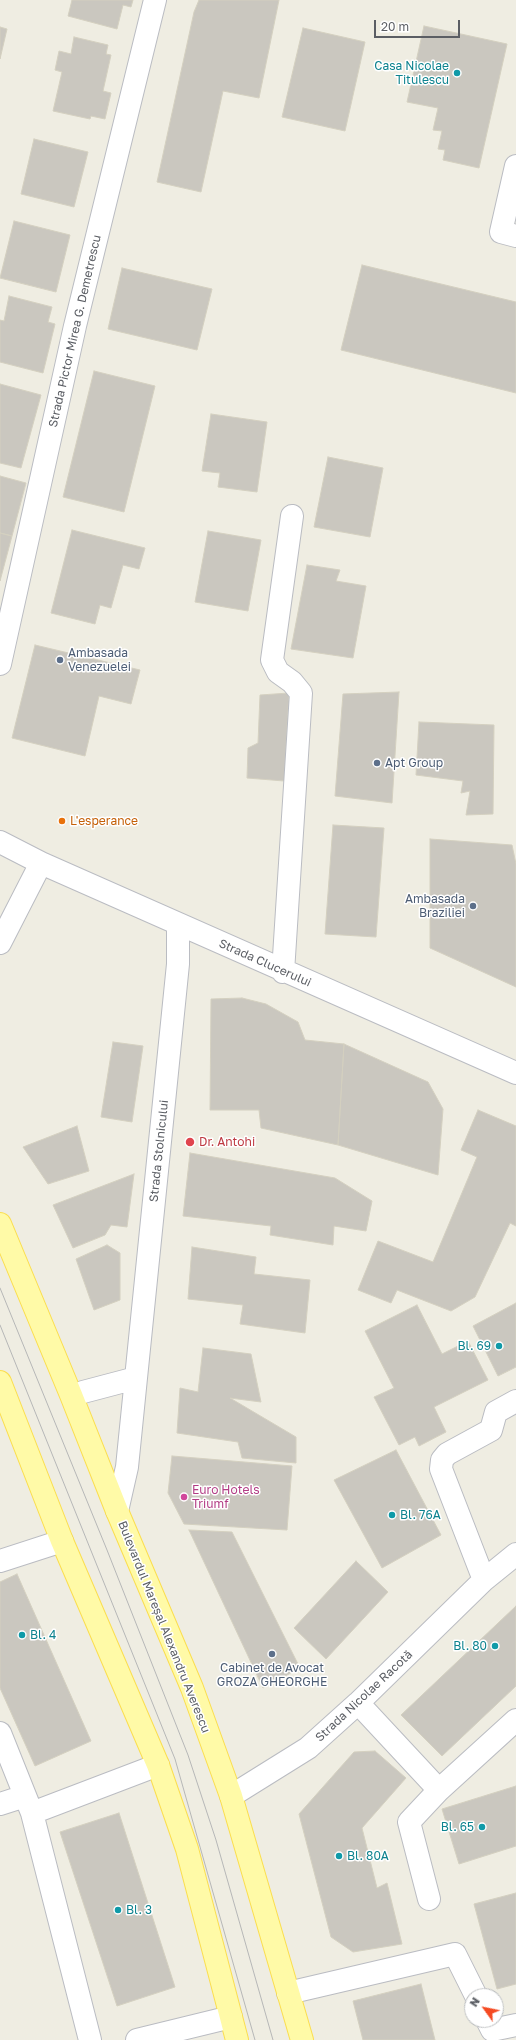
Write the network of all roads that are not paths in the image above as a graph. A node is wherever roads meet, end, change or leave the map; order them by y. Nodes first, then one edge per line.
1 (155, 0) edge
2 (516, 166) edge
3 (516, 236) edge
4 (292, 516) dead end
5 (0, 664) edge
6 (5, 849) edge
7 (41, 863) junction
8 (178, 925) junction
9 (0, 943) edge
10 (283, 972) junction
11 (516, 1074) edge
12 (0, 1224) edge
13 (136, 1378) junction
14 (0, 1382) edge
15 (83, 1392) dead end
16 (516, 1401) edge
17 (116, 1511) junction
18 (62, 1541) junction
19 (516, 1554) edge
20 (0, 1561) edge
21 (484, 1580) junction
22 (358, 1703) junction
23 (516, 1720) edge
24 (0, 1733) edge
25 (158, 1766) junction
26 (439, 1790) junction
27 (231, 1796) junction
28 (0, 1804) edge
29 (28, 1805) junction
30 (429, 1899) dead end
31 (472, 1988) edge
32 (288, 1993) junction
33 (231, 2017) junction
34 (516, 2025) edge
35 (491, 2028) edge
36 (502, 2028) edge
37 (504, 2028) edge
38 (90, 2040) edge
39 (137, 2040) edge
40 (237, 2040) edge
41 (302, 2040) edge

1 - 5 street, Strada Pictor Mirea G. Demetrescu
2 - 3 street
4 - 10 street
6 - 7 street, Strada Clucerului
7 - 8 street, Strada Clucerului
7 - 9 street
8 - 10 street, Strada Clucerului
8 - 13 street, Strada Stolnicului
10 - 11 street, Strada Clucerului
12 - 17 main road, Bulevardul Mareșal Alexandru Averescu
13 - 15 street
13 - 17 street, Strada Stolnicului
14 - 18 main road
16 - 21 street
17 - 27 main road, Bulevardul Mareșal Alexandru Averescu
18 - 20 street
18 - 25 main road
19 - 21 street, Strada Nicolae Racotă
21 - 22 street, Strada Nicolae Racotă
22 - 26 street
22 - 27 street, Strada Nicolae Racotă
23 - 26 street
24 - 29 street
25 - 29 street
25 - 33 main road
26 - 30 street
27 - 32 main road, Bulevardul Mareșal Alexandru Averescu
28 - 29 street
29 - 38 street
31 - 32 street
32 - 41 main road, Bulevardul Mareșal Alexandru Averescu
33 - 39 street
33 - 40 main road
34 - 37 street
35 - 36 street

